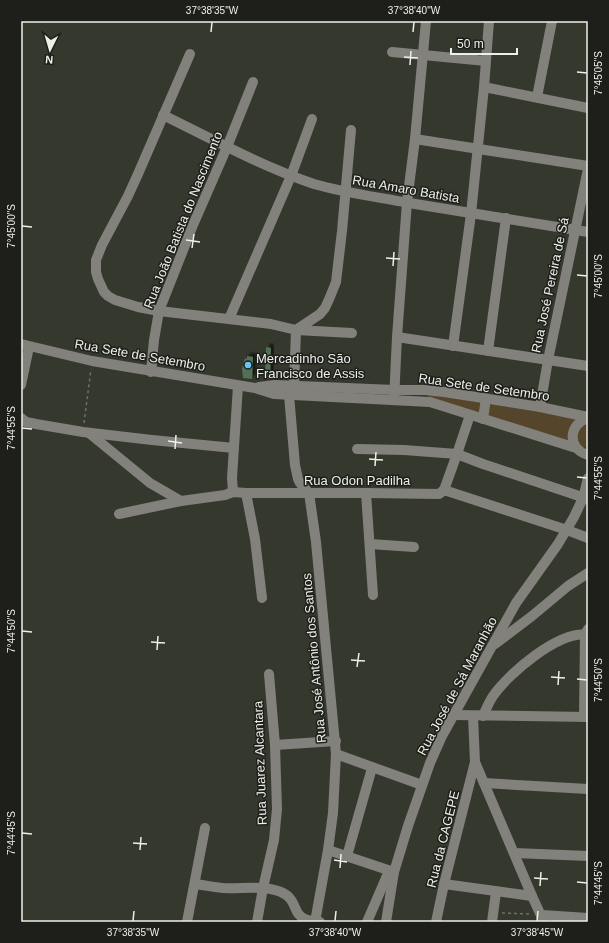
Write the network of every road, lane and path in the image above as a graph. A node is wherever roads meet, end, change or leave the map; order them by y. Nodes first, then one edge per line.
1 (426, 21) edge
2 (489, 21) edge
3 (552, 21) edge
4 (392, 52) dead end
5 (190, 54) dead end
6 (422, 55) junction
7 (486, 61) junction
8 (253, 82) dead end
9 (484, 87) junction
10 (538, 97) junction
11 (588, 108) edge
12 (163, 115) junction
13 (312, 119) dead end
14 (351, 130) dead end
15 (414, 139) junction
16 (226, 147) junction
17 (478, 149) junction
18 (588, 167) edge
19 (290, 176) junction
20 (346, 192) junction
21 (407, 202) junction
22 (471, 214) junction
23 (506, 218) junction
24 (575, 230) junction
25 (588, 232) edge
26 (159, 311) junction
27 (229, 319) junction
28 (296, 330) junction
29 (352, 333) dead end
30 (397, 338) junction
31 (25, 346) edge
32 (453, 346) junction
33 (488, 351) junction
34 (548, 360) junction
35 (92, 361) junction
36 (588, 366) edge
37 (151, 372) junction
38 (21, 385) edge
39 (238, 386) junction
40 (294, 386) junction
41 (255, 388) junction
42 (425, 390) junction
43 (289, 395) junction
44 (395, 395) junction
45 (486, 398) junction
46 (424, 402) junction
47 (540, 407) junction
48 (470, 415) junction
49 (21, 418) edge
50 (588, 418) edge
51 (483, 420) junction
52 (86, 432) junction
53 (234, 448) junction
54 (576, 448) junction
55 (357, 449) dead end
56 (457, 454) junction
57 (588, 455) edge
58 (588, 478) edge
59 (444, 490) junction
60 (233, 492) junction
61 (246, 493) junction
62 (309, 493) junction
63 (366, 493) junction
64 (585, 498) edge
65 (181, 501) junction
66 (119, 514) dead end
67 (567, 530) junction
68 (588, 538) edge
69 (370, 544) junction
70 (414, 547) dead end
71 (588, 573) edge
72 (373, 595) dead end
73 (262, 598) dead end
74 (587, 633) edge
75 (492, 646) junction
76 (270, 674) dead end
77 (454, 715) junction
78 (473, 716) junction
79 (483, 716) junction
80 (586, 717) edge
81 (336, 742) junction
82 (275, 745) junction
83 (336, 754) junction
84 (475, 762) junction
85 (372, 768) junction
86 (484, 783) junction
87 (422, 785) junction
88 (588, 789) edge
89 (205, 828) dead end
90 (328, 850) junction
91 (514, 852) junction
92 (347, 856) junction
93 (588, 856) edge
94 (392, 871) junction
95 (195, 884) junction
96 (444, 884) junction
97 (263, 888) junction
98 (496, 892) junction
99 (532, 896) junction
100 (493, 917) edge
101 (543, 918) edge
102 (588, 918) edge
103 (187, 922) edge
104 (257, 922) edge
105 (317, 922) edge
106 (367, 922) edge
107 (386, 922) edge
108 (436, 922) edge

1 - 6 street
2 - 7 street
3 - 10 street
4 - 6 street
5 - 12 street
6 - 7 street
6 - 15 street
7 - 9 street
8 - 16 street, Rua João Batista do Nascimento
9 - 10 street
9 - 17 street
10 - 11 street
12 - 16 street, Rua Amaro Batista
12 - 26 street
13 - 19 street
14 - 20 street
15 - 17 street
15 - 21 street
16 - 19 street, Rua Amaro Batista
16 - 26 street, Rua João Batista do Nascimento
17 - 18 street
17 - 22 street
18 - 24 street, Rua José Pereira de Sá
19 - 20 street, Rua Amaro Batista
19 - 27 street
20 - 21 street, Rua Amaro Batista
20 - 28 street
21 - 22 street, Rua Amaro Batista
21 - 30 street
22 - 23 street, Rua Amaro Batista
22 - 32 street
23 - 24 street, Rua Amaro Batista
23 - 33 street
24 - 25 street, Rua Amaro Batista
24 - 34 street, Rua José Pereira de Sá
26 - 27 street
26 - 37 street, Rua João Batista do Nascimento
27 - 28 street
28 - 29 street
28 - 40 street
30 - 32 street
30 - 44 street
31 - 35 street, Rua Sete de Setembro
31 - 38 street
32 - 33 street
33 - 34 street
34 - 36 street
34 - 47 street, Rua José Pereira de Sá
35 - 37 street, Rua Sete de Setembro
35 - 52 path
37 - 39 street, Rua Sete de Setembro
39 - 41 street, Rua Sete de Setembro
39 - 53 street
40 - 41 street, Rua Sete de Setembro
40 - 44 street, Rua Sete de Setembro
41 - 43 street, Rua Sete de Setembro
42 - 44 street, Rua Sete de Setembro
42 - 45 street, Rua Sete de Setembro
42 - 46 street
43 - 44 street, Rua Sete de Setembro
43 - 62 street, Rua José Antônio dos Santos
44 - 46 street, Rua Sete de Setembro
45 - 47 street, Rua Sete de Setembro
45 - 51 street
46 - 48 street, Rua Sete de Setembro
47 - 50 street, Rua Sete de Setembro
48 - 51 street, Rua Sete de Setembro
48 - 56 street
49 - 52 street
50 - 54 street
51 - 54 street, Rua Sete de Setembro
52 - 53 street
52 - 65 street
53 - 60 street
54 - 57 street, Rua Sete de Setembro
55 - 56 street
56 - 59 street
56 - 64 street
58 - 64 street, Rua José de Sá Maranhão
59 - 63 street, Rua Odon Padilha
59 - 67 street, Rua Odon Padilha
60 - 61 street, Rua Odon Padilha
60 - 65 street, Rua Odon Padilha
61 - 62 street, Rua Odon Padilha
61 - 73 street
62 - 63 street, Rua Odon Padilha
62 - 81 street, Rua José Antônio dos Santos
63 - 69 street
64 - 67 street, Rua José de Sá Maranhão
65 - 66 street, Rua Odon Padilha
67 - 68 street, Rua Odon Padilha
67 - 75 street, Rua José de Sá Maranhão
69 - 70 street
69 - 72 street
71 - 75 street
74 - 79 street
74 - 80 street
75 - 77 street, Rua José de Sá Maranhão
76 - 82 street, Rua Juarez Alcantara
77 - 78 street
77 - 87 street, Rua José de Sá Maranhão
78 - 79 street
78 - 84 street
79 - 80 street
81 - 82 street
81 - 83 street, Rua José Antônio dos Santos
82 - 97 street, Rua Juarez Alcantara
83 - 85 street
83 - 90 street, Rua José Antônio dos Santos
84 - 86 street
84 - 96 street, Rua da CAGEPE
85 - 87 street
85 - 92 street
86 - 88 street
86 - 91 street
87 - 94 street, Rua José de Sá Maranhão
89 - 95 street
90 - 92 street
90 - 105 street, Rua José Antônio dos Santos
91 - 93 street
91 - 99 street
92 - 94 street
94 - 106 street
94 - 107 street, Rua José de Sá Maranhão
95 - 97 street
95 - 103 street
96 - 98 street
96 - 108 street, Rua da CAGEPE
97 - 104 street, Rua Juarez Alcantara
97 - 105 street
98 - 99 street
98 - 100 street
99 - 101 street
100 - 101 path
101 - 102 street

